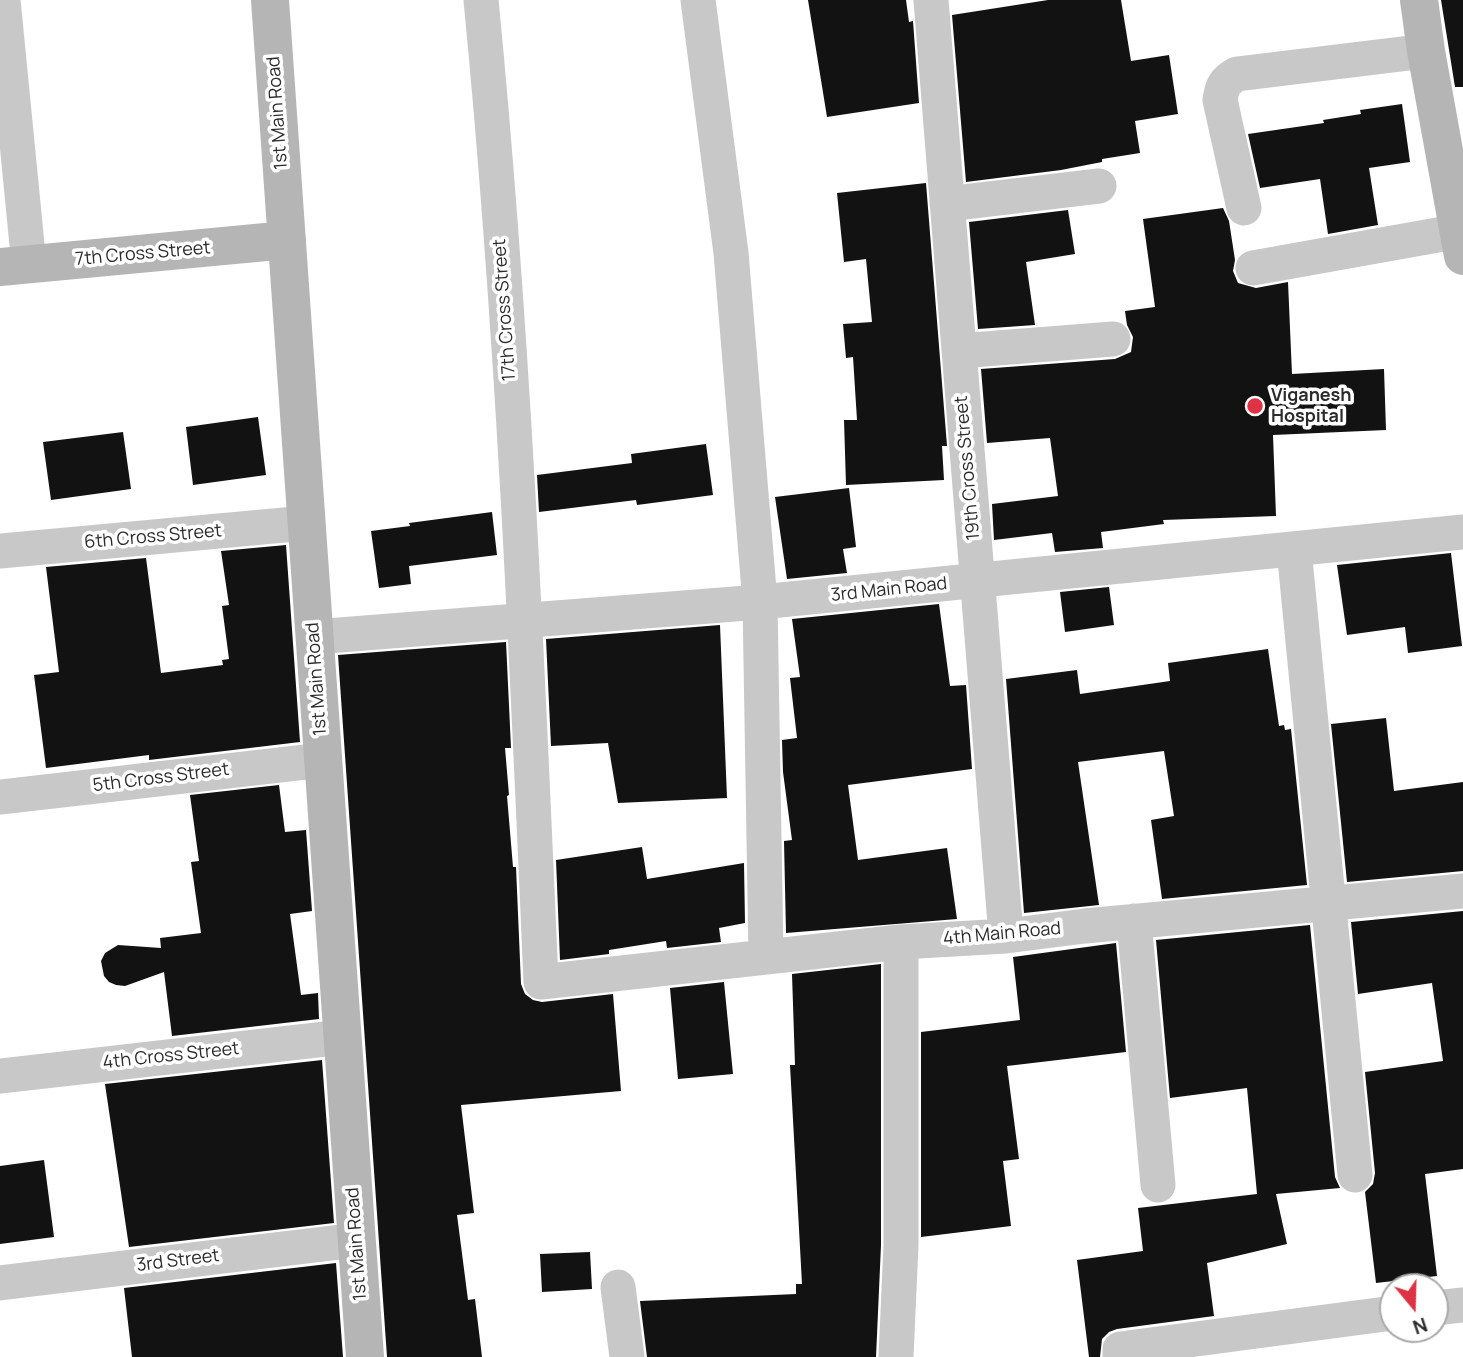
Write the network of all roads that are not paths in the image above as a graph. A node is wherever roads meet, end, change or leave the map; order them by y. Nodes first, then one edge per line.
1 (3, 0) edge
2 (270, 0) edge
3 (481, 0) edge
4 (698, 0) edge
5 (931, 0) edge
6 (1419, 0) edge
7 (1426, 51) junction
8 (1099, 186) dead end
9 (947, 204) junction
10 (1244, 208) dead end
11 (287, 240) junction
12 (1462, 244) edge
13 (14, 266) edge
14 (1253, 268) dead end
15 (1113, 339) dead end
16 (959, 351) junction
17 (306, 523) junction
18 (1463, 532) edge
19 (1294, 549) junction
20 (0, 551) edge
21 (977, 581) junction
22 (760, 602) junction
23 (525, 619) junction
24 (314, 637) junction
25 (323, 760) junction
26 (0, 797) edge
27 (1463, 891) edge
28 (1330, 903) junction
29 (1134, 921) junction
30 (1006, 936) junction
31 (901, 942) junction
32 (766, 956) junction
33 (541, 982) joint
34 (343, 1037) junction
35 (0, 1076) edge
36 (1355, 1175) dead end
37 (1158, 1185) dead end
38 (357, 1240) junction
39 (0, 1283) edge
40 (618, 1287) dead end
41 (1379, 1315) edge
42 (365, 1357) edge
43 (627, 1357) edge
44 (896, 1357) edge
45 (1120, 1357) edge

1 - 13 street
2 - 11 street, 1st Main Road
3 - 23 street, 17th Cross Street
4 - 22 street
5 - 9 street, 19th Cross Street
6 - 7 street
7 - 10 street
7 - 12 street
8 - 9 street
9 - 16 street, 19th Cross Street
11 - 13 street, 7th Cross Street
11 - 17 street, 1st Main Road
12 - 14 street
15 - 16 street
16 - 21 street, 19th Cross Street
17 - 20 street, 6th Cross Street
17 - 24 street, 1st Main Road
18 - 19 street, 3rd Main Road
19 - 21 street, 3rd Main Road
19 - 28 street
21 - 22 street, 3rd Main Road
21 - 30 street, 19th Cross Street
22 - 23 street, 3rd Main Road
22 - 32 street
23 - 24 street, 3rd Main Road
23 - 33 street, 17th Cross Street
24 - 25 street, 1st Main Road
25 - 26 street, 5th Cross Street
25 - 34 street, 1st Main Road
27 - 28 street, 4th Main Road
28 - 29 street, 4th Main Road
28 - 36 street
29 - 30 street, 4th Main Road
29 - 37 street
30 - 31 street, 4th Main Road
31 - 32 street, 4th Main Road
31 - 44 street
32 - 33 street, 4th Main Road
34 - 35 street, 4th Cross Street
34 - 38 street, 1st Main Road
38 - 39 street, 3rd Street
38 - 42 street, 1st Main Road
40 - 43 street
41 - 45 street

